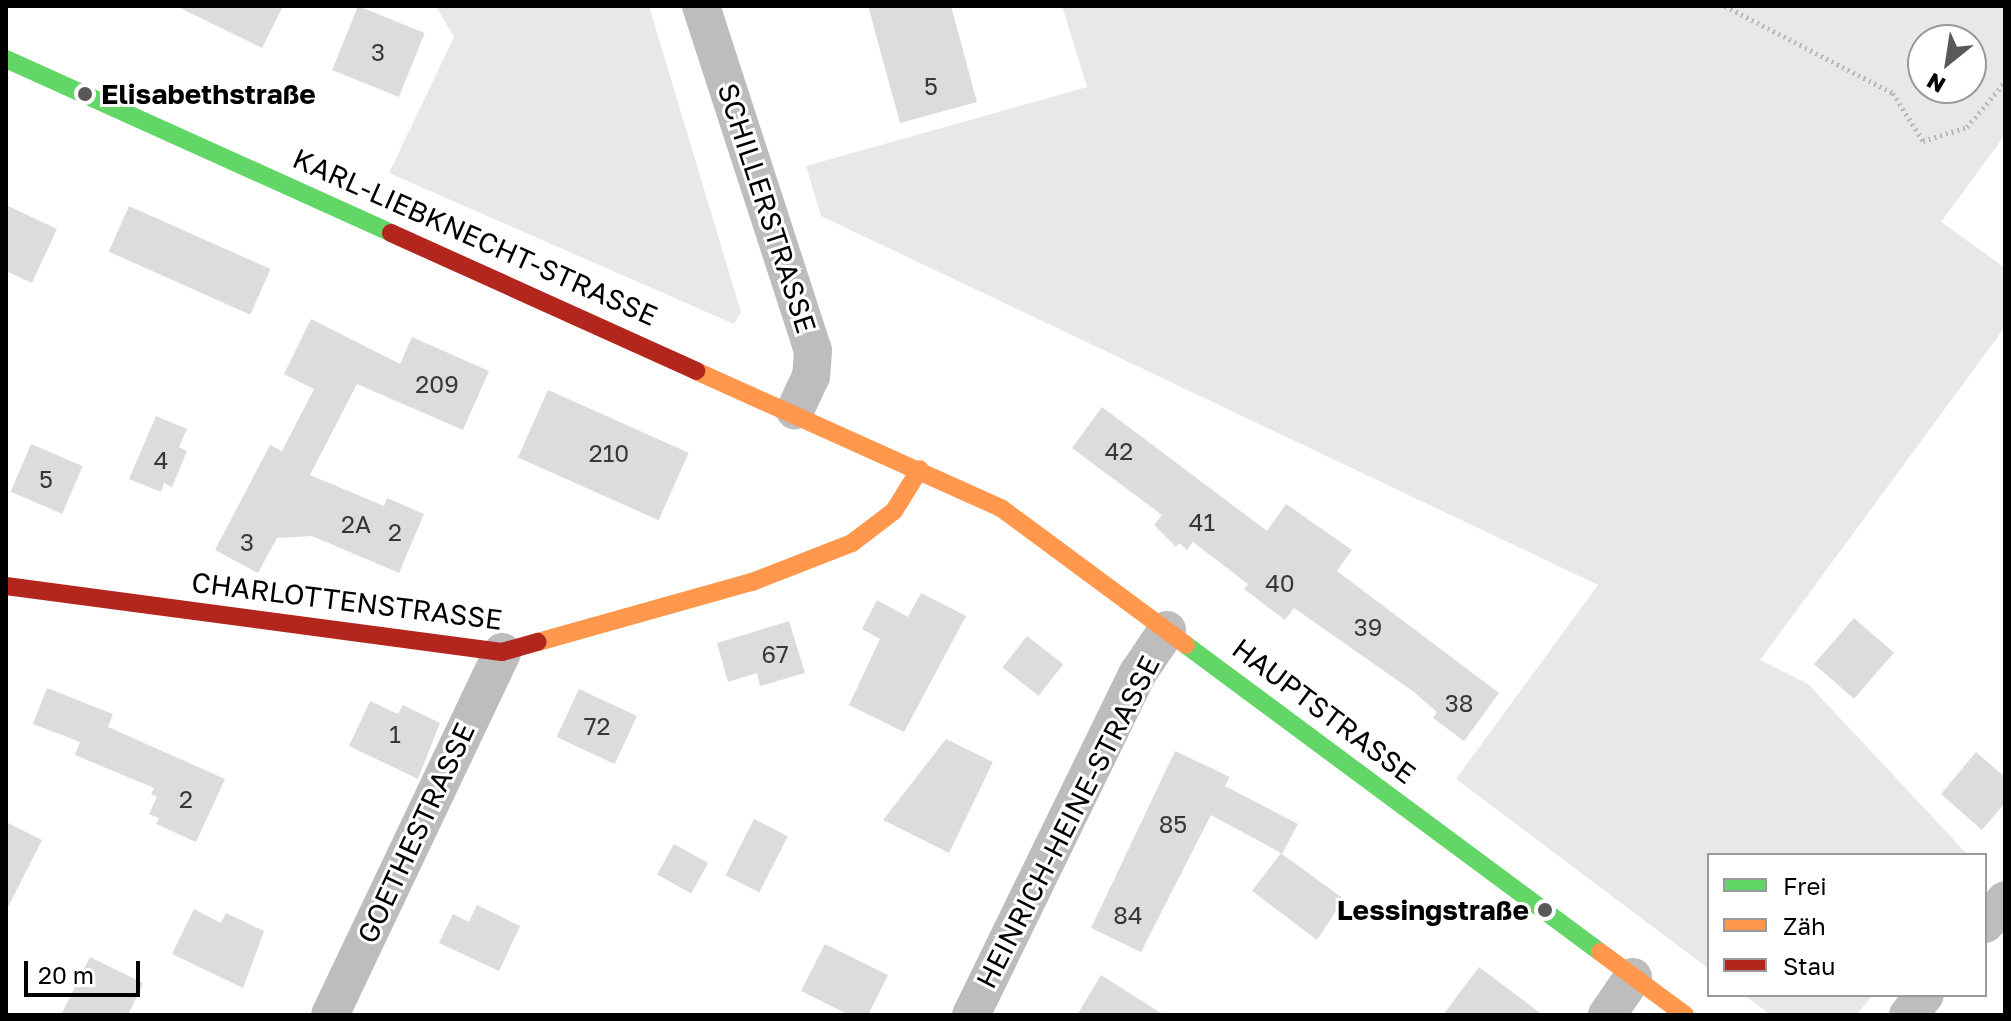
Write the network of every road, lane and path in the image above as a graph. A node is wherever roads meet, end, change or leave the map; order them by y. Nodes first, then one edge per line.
1 (701, 6) edge
2 (1725, 6) edge
3 (6, 59) edge
4 (2005, 82) edge
5 (795, 410) junction
6 (920, 469) junction
7 (6, 586) edge
8 (1167, 630) junction
9 (502, 652) junction
10 (2005, 900) edge
11 (1987, 922) edge
12 (1633, 977) junction
13 (1923, 997) edge
14 (330, 1015) edge
15 (971, 1015) edge
16 (1607, 1015) edge
17 (1685, 1015) edge
18 (1908, 1015) edge

1 - 5 street, SCHILLERSTRASSE
2 - 4 path
3 - 5 street, KARL-LIEBKNECHT-STRASSE
5 - 6 street, KARL-LIEBKNECHT-STRASSE
6 - 8 street, HAUPTSTRASSE
6 - 9 street, CHARLOTTENSTRASSE
7 - 9 street, CHARLOTTENSTRASSE
8 - 12 street, HAUPTSTRASSE
8 - 15 street, HEINRICH-HEINE-STRASSE
9 - 14 street, GOETHESTRASSE
10 - 11 street
12 - 16 street
12 - 17 street, HAUPTSTRASSE
13 - 18 street

